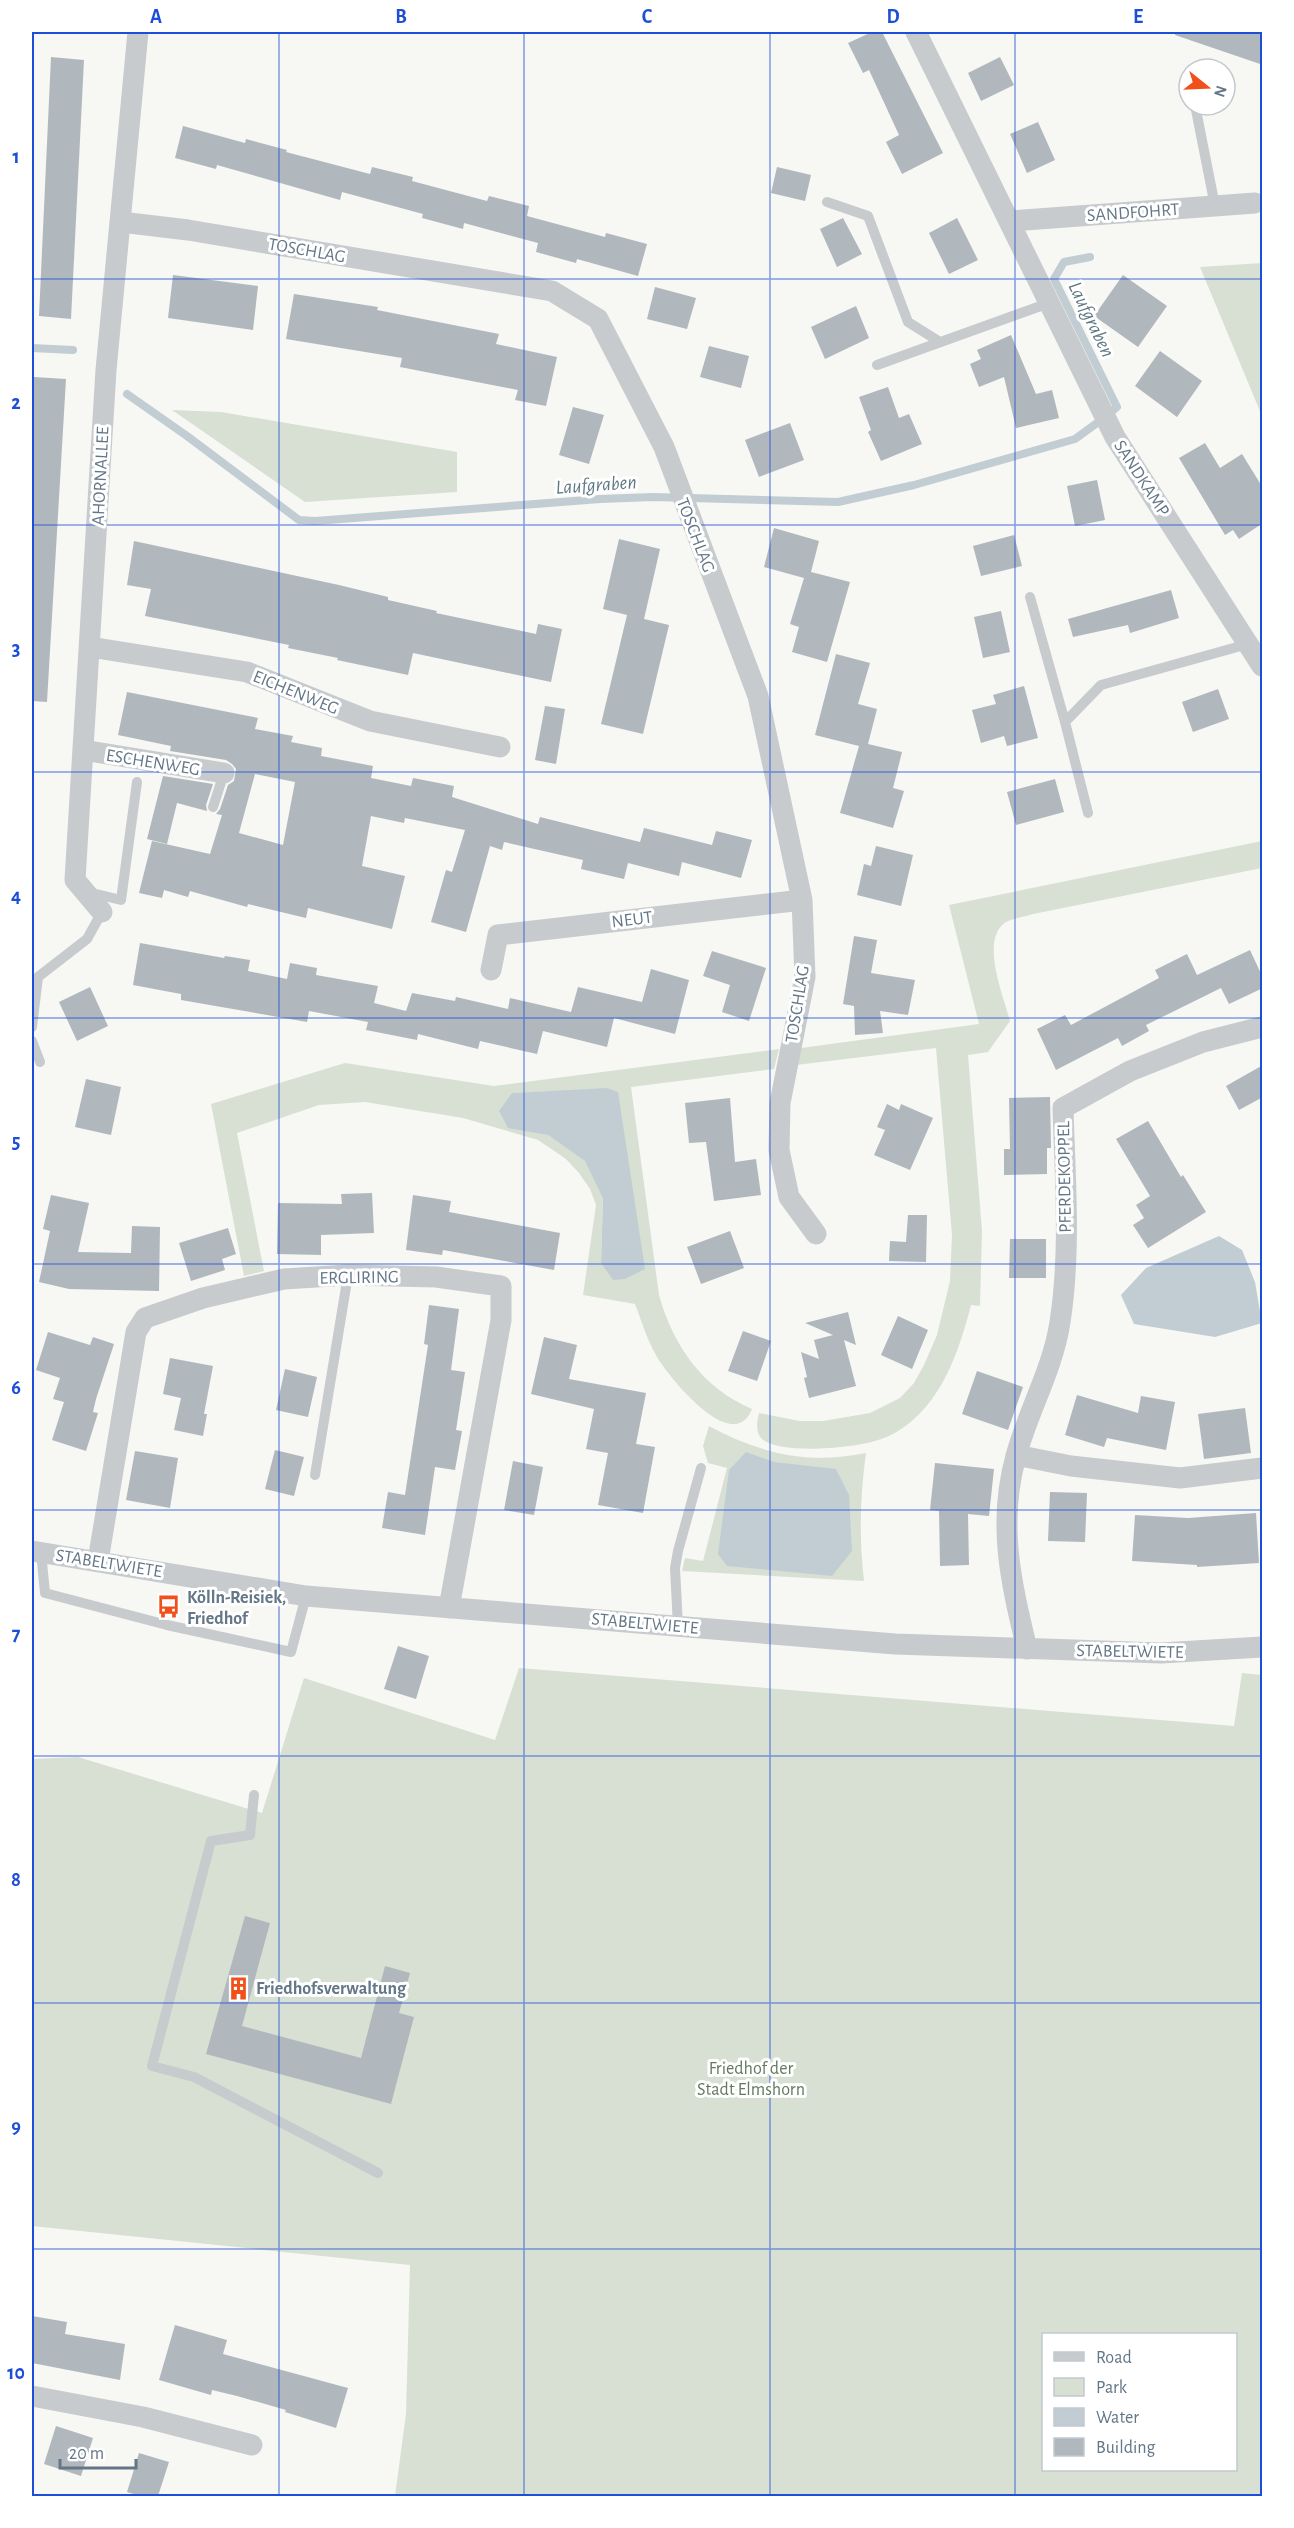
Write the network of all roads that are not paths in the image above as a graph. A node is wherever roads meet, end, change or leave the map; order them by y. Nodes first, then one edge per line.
1 (138, 32) edge
2 (916, 32) edge
3 (1197, 117) edge
4 (827, 202) dead end
5 (1259, 203) edge
6 (1215, 206) junction
7 (1011, 221) junction
8 (122, 222) junction
9 (1049, 303) junction
10 (940, 342) junction
11 (877, 365) dead end
12 (1030, 597) dead end
13 (1248, 644) junction
14 (90, 647) junction
15 (1263, 666) edge
16 (1065, 722) junction
17 (500, 747) dead end
18 (83, 750) junction
19 (224, 773) joint
20 (137, 782) dead end
21 (213, 807) dead end
22 (1088, 813) dead end
23 (85, 891) junction
24 (802, 900) junction
25 (102, 912) joint
26 (491, 970) dead end
27 (32, 1027) edge
28 (1263, 1027) edge
29 (32, 1041) edge
30 (40, 1062) dead end
31 (816, 1234) dead end
32 (348, 1275) junction
33 (1016, 1455) junction
34 (701, 1468) dead end
35 (1263, 1468) edge
36 (315, 1475) dead end
37 (36, 1552) edge
38 (98, 1562) junction
39 (306, 1596) junction
40 (449, 1608) junction
41 (678, 1626) junction
42 (1263, 1647) edge
43 (1027, 1648) junction
44 (254, 1795) dead end
45 (378, 2173) dead end
46 (32, 2396) edge
47 (252, 2445) dead end

1 - 8 street, AHORNALLEE
2 - 7 street, SANDKAMP
3 - 6 lane
4 - 10 lane
5 - 6 street, SANDFOHRT
6 - 7 street, SANDFOHRT
7 - 9 street, SANDKAMP
8 - 14 street, AHORNALLEE
8 - 24 street, TOSCHLAG
9 - 10 lane
9 - 13 street, SANDKAMP
10 - 11 lane
12 - 16 lane
13 - 15 street, SANDKAMP
13 - 16 lane
14 - 17 street, EICHENWEG
14 - 18 street, AHORNALLEE
16 - 22 lane
18 - 19 street, ESCHENWEG
18 - 23 street, AHORNALLEE
19 - 21 lane
20 - 23 lane
23 - 25 street, AHORNALLEE
24 - 26 street, NEUT
24 - 31 street, TOSCHLAG
25 - 27 lane
28 - 33 street, PFERDEKOPPEL
29 - 30 lane
32 - 36 lane
32 - 38 street, ERGLIRING
32 - 40 street, ERGLIRING
33 - 35 street
33 - 43 street, PFERDEKOPPEL
34 - 41 lane
37 - 38 street, STABELTWIETE
37 - 39 lane
38 - 39 street, STABELTWIETE
39 - 40 street, STABELTWIETE
40 - 41 street, STABELTWIETE
41 - 43 street, STABELTWIETE
42 - 43 street, STABELTWIETE
44 - 45 lane
46 - 47 street

